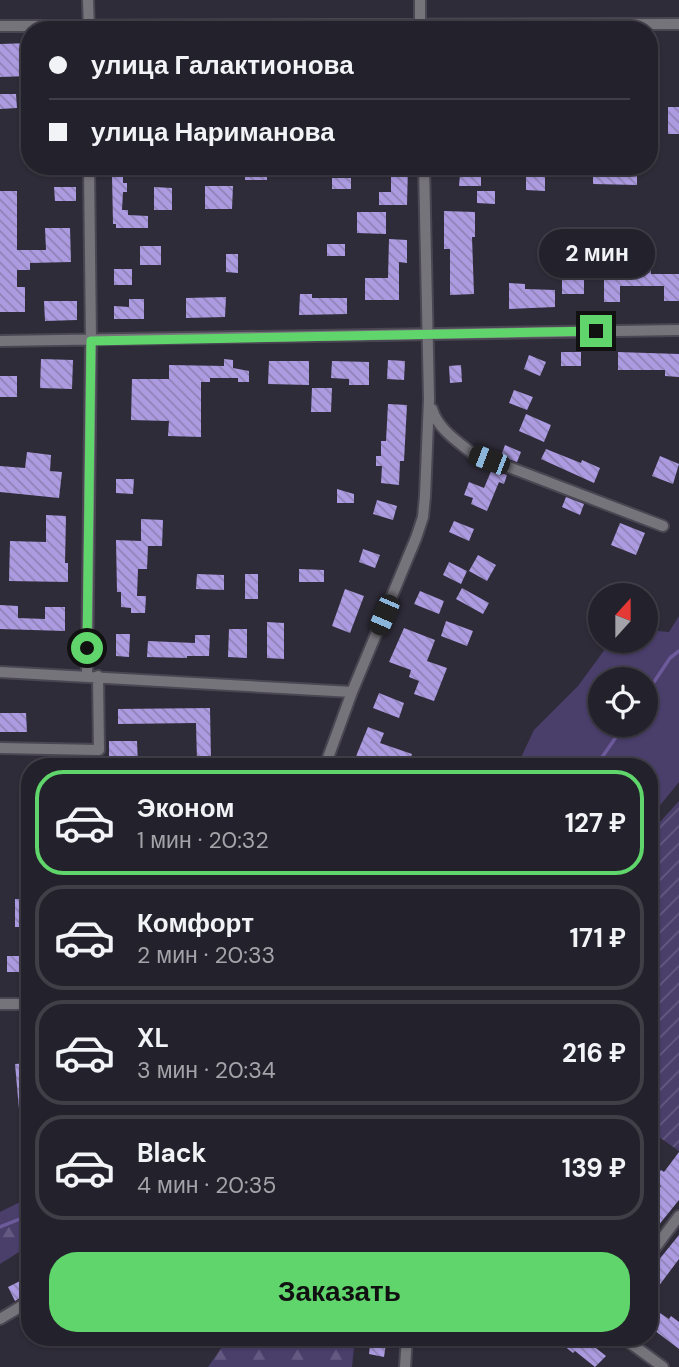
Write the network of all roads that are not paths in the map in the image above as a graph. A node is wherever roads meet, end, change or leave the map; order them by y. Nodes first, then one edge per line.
1 (88, 0) edge
2 (420, 0) edge
3 (89, 21) edge
4 (420, 21) edge
5 (679, 24) edge
6 (658, 25) edge
7 (0, 26) edge
8 (21, 27) edge
9 (89, 175) edge
10 (424, 175) edge
11 (679, 330) edge
12 (429, 333) junction
13 (0, 341) edge
14 (91, 341) junction
15 (429, 399) junction
16 (663, 526) dead end
17 (0, 672) edge
18 (92, 676) junction
19 (352, 692) junction
20 (0, 748) edge
21 (328, 758) edge
22 (0, 1004) edge
23 (21, 1004) edge
24 (679, 1216) edge
25 (658, 1244) edge
26 (21, 1306) edge
27 (0, 1319) edge
28 (406, 1346) edge
29 (634, 1346) edge
30 (405, 1367) edge
31 (663, 1367) edge

1 - 3 street
2 - 4 street
5 - 6 street
7 - 8 street
9 - 14 street
10 - 12 street
11 - 12 street
12 - 14 street
12 - 15 street
13 - 14 street
14 - 18 street
15 - 16 street
15 - 19 street
17 - 18 street
18 - 19 street
18 - 20 street
19 - 21 street
22 - 23 street
24 - 25 street
26 - 27 street
28 - 30 street
29 - 31 street

